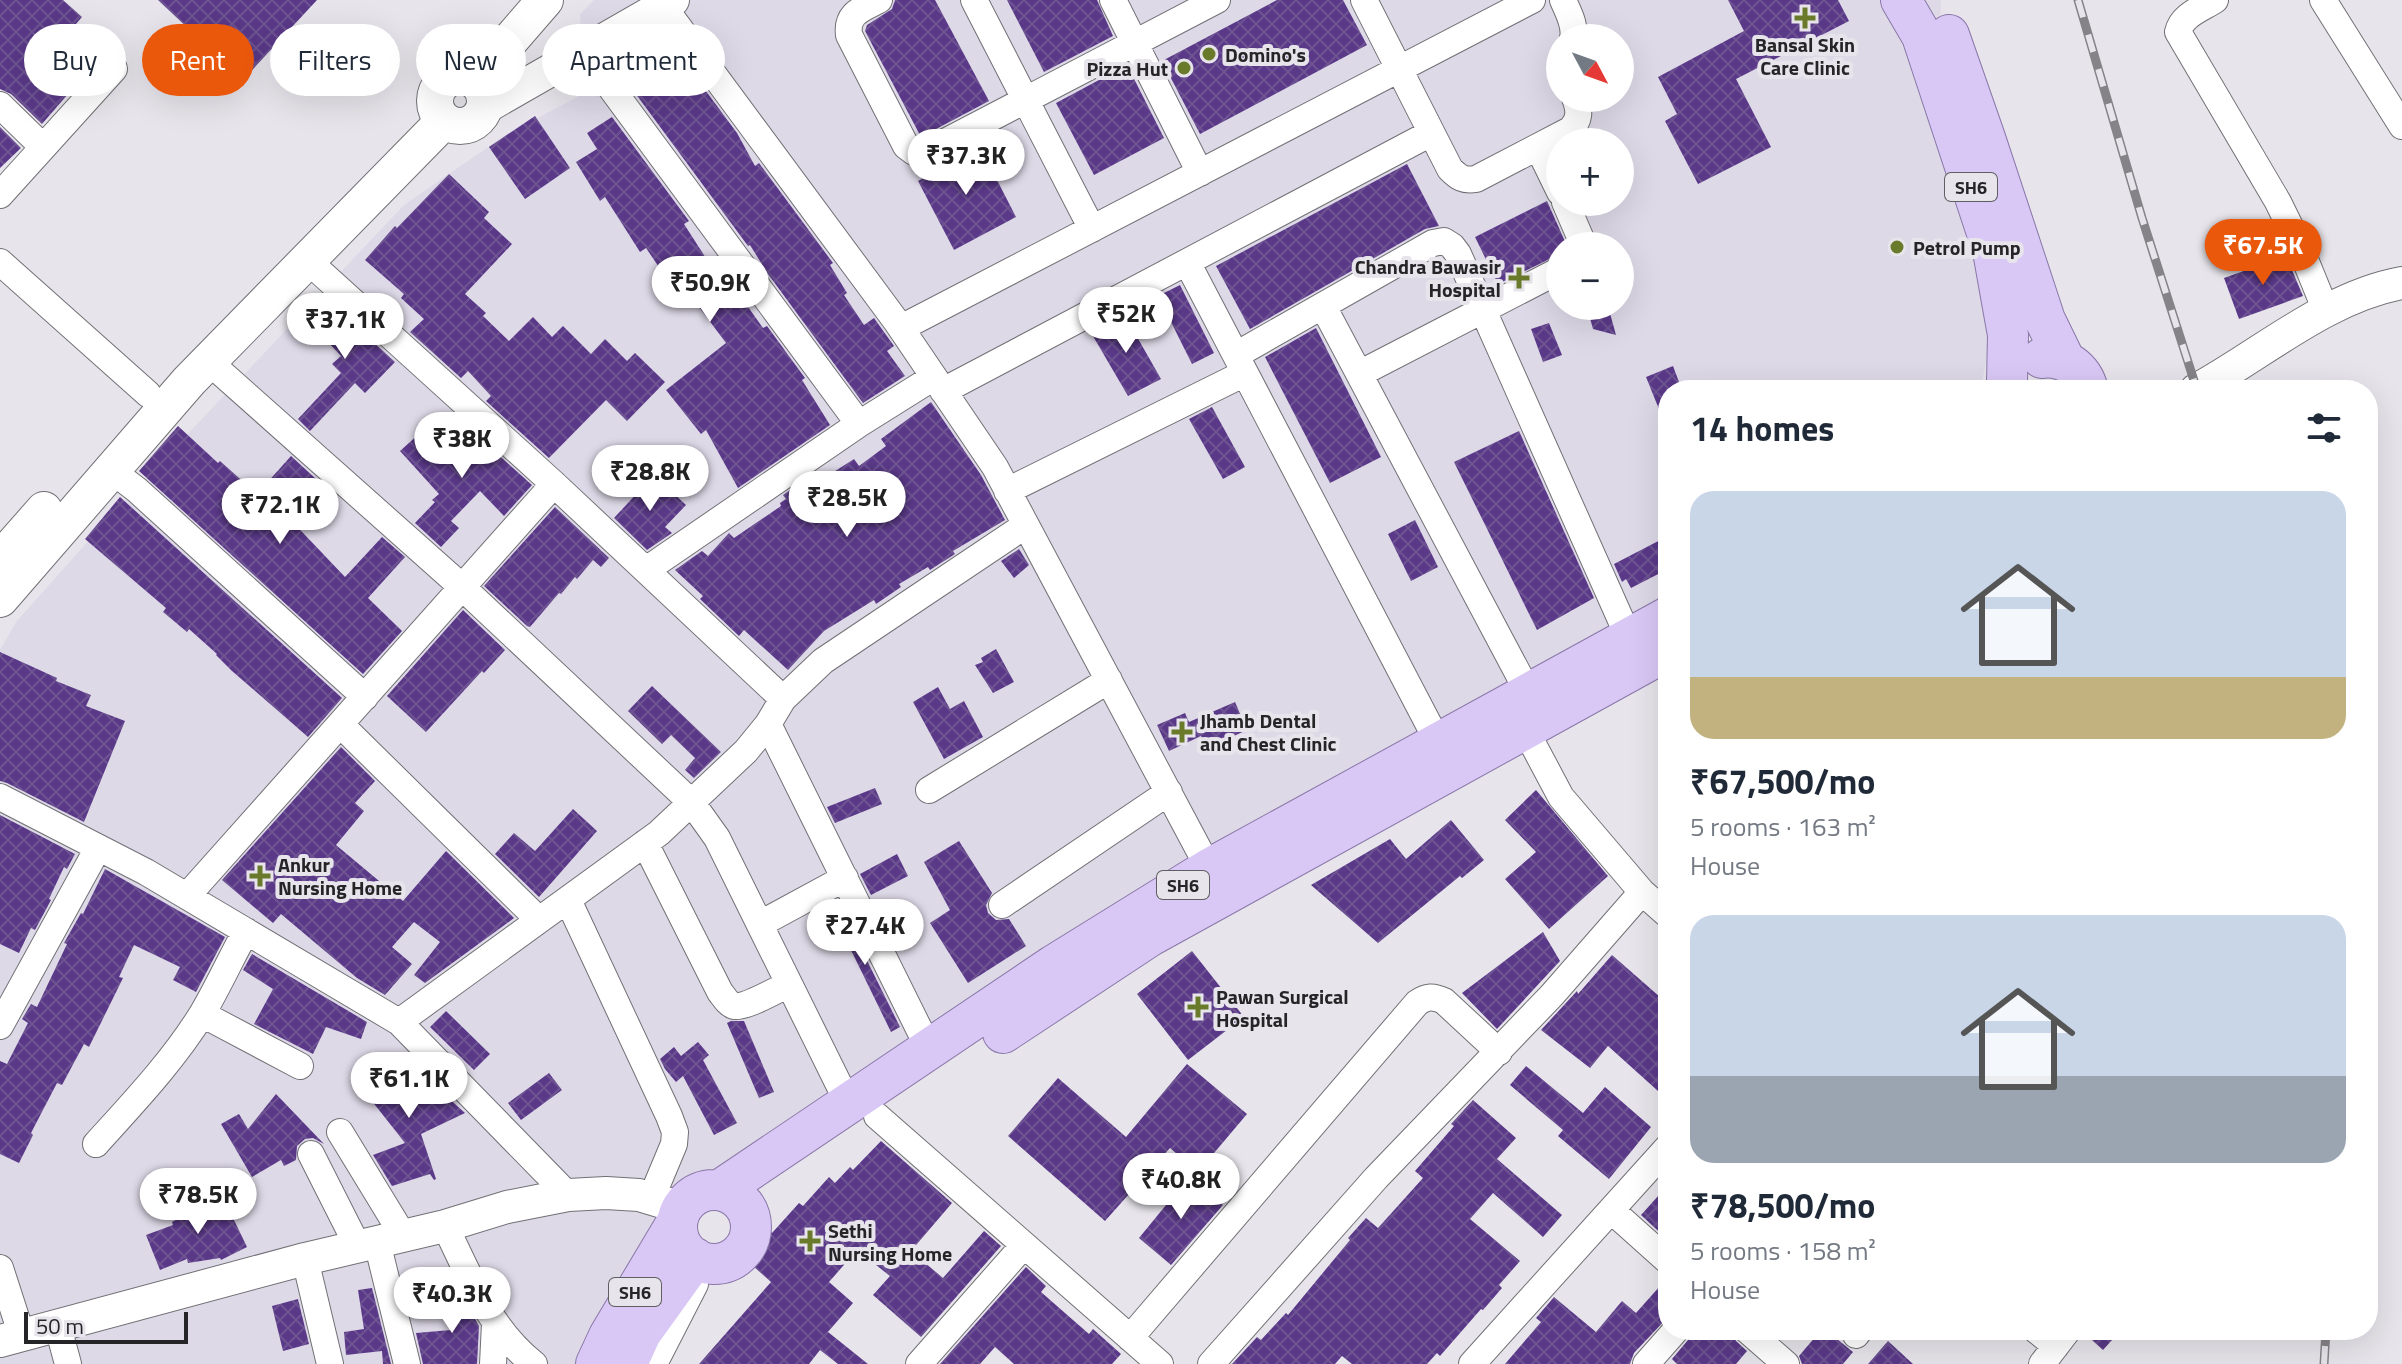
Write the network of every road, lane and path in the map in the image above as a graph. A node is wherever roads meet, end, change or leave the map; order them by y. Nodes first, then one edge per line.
1 (517, 0) edge
2 (545, 0) edge
3 (879, 0) edge
4 (974, 0) edge
5 (1113, 0) edge
6 (1364, 0) edge
7 (1563, 0) edge
8 (1901, 0) edge
9 (1930, 0) edge
10 (2215, 0) edge
11 (2323, 0) edge
12 (1214, 1) edge
13 (668, 3) edge
14 (1518, 3) edge
15 (630, 24) edge
16 (1573, 24) edge
17 (1135, 43) junction
18 (1398, 70) junction
19 (542, 76) edge
20 (89, 96) edge
21 (617, 96) edge
22 (457, 98) junction
23 (1027, 100) junction
24 (0, 105) edge
25 (1579, 112) edge
26 (2402, 126) edge
27 (1431, 133) junction
28 (43, 147) junction
29 (1538, 147) junction
30 (1546, 163) edge
31 (1200, 173) junction
32 (0, 195) edge
33 (1092, 229) junction
34 (307, 260) junction
35 (0, 262) edge
36 (1187, 262) junction
37 (1546, 277) edge
38 (2402, 283) edge
39 (1323, 306) junction
40 (1482, 309) junction
41 (2326, 311) junction
42 (901, 328) junction
43 (208, 361) junction
44 (1241, 364) junction
45 (1359, 374) junction
46 (2076, 375) edge
47 (2006, 380) edge
48 (2010, 380) edge
49 (2212, 380) edge
50 (939, 384) junction
51 (148, 394) junction
52 (859, 424) junction
53 (111, 470) junction
54 (554, 484) junction
55 (1007, 491) junction
56 (1026, 525) junction
57 (0, 560) edge
58 (646, 570) junction
59 (462, 587) junction
60 (0, 599) edge
61 (1658, 622) edge
62 (1629, 638) junction
63 (1658, 654) edge
64 (1109, 680) junction
65 (365, 697) junction
66 (783, 699) junction
67 (1522, 709) junction
68 (340, 724) junction
69 (768, 724) junction
70 (1439, 744) junction
71 (929, 790) dead end
72 (1169, 792) junction
73 (0, 797) edge
74 (692, 803) junction
75 (645, 843) junction
76 (98, 848) junction
77 (845, 878) junction
78 (1216, 882) junction
79 (1642, 892) junction
80 (187, 896) junction
81 (568, 900) junction
82 (1002, 905) dead end
83 (1658, 906) edge
84 (539, 920) junction
85 (760, 924) junction
86 (246, 931) junction
87 (789, 984) junction
88 (202, 1014) junction
89 (399, 1022) junction
90 (0, 1026) edge
91 (929, 1049) junction
92 (1499, 1052) junction
93 (300, 1066) dead end
94 (862, 1109) junction
95 (340, 1132) dead end
96 (96, 1144) dead end
97 (311, 1154) dead end
98 (1658, 1158) edge
99 (568, 1195) junction
100 (732, 1198) junction
101 (670, 1210) junction
102 (1611, 1210) junction
103 (445, 1226) junction
104 (380, 1242) junction
105 (1024, 1245) junction
106 (1658, 1252) edge
107 (305, 1259) junction
108 (700, 1261) junction
109 (0, 1268) edge
110 (495, 1324) junction
111 (58, 1327) junction
112 (1130, 1338) junction
113 (11, 1339) edge
114 (1667, 1340) edge
115 (1758, 1340) edge
116 (68, 1364) edge
117 (330, 1364) edge
118 (407, 1364) edge
119 (493, 1364) edge
120 (534, 1364) edge
121 (596, 1364) edge
122 (627, 1364) edge
123 (654, 1364) edge
124 (919, 1364) edge
125 (1160, 1364) edge
126 (1211, 1364) edge
127 (1472, 1364) edge
128 (1646, 1364) edge
129 (1786, 1364) edge

1 - 22 main road
2 - 22 main road
3 - 23 street
4 - 23 street
5 - 17 street
6 - 18 street
7 - 16 street
8 - 47 main road, SH6
9 - 46 main road, SH6
10 - 41 street
11 - 26 street
12 - 17 street
13 - 15 street
13 - 42 street
14 - 18 street
17 - 23 street
17 - 31 street
18 - 27 street
18 - 31 street
19 - 22 street
20 - 28 street
21 - 52 street
22 - 34 main road
22 - 51 main road
23 - 33 street
24 - 28 street
25 - 29 street
27 - 29 street
27 - 36 street
28 - 32 street
29 - 30 street
31 - 33 street
33 - 42 street
34 - 43 main road
34 - 54 street
35 - 51 street
36 - 44 street
36 - 50 street
37 - 40 street
38 - 41 street
39 - 40 street
39 - 44 street
39 - 45 street
40 - 45 street
40 - 62 street
41 - 49 street
42 - 50 street
43 - 53 main road
43 - 59 street
44 - 55 street
44 - 70 street
45 - 67 street
46 - 48 main road, SH6
50 - 52 street
50 - 55 street
51 - 57 main road
52 - 58 street
53 - 60 main road
53 - 65 street
54 - 58 street
54 - 59 street
55 - 56 street
56 - 64 street
56 - 66 street
58 - 66 street
59 - 65 street
59 - 74 street
61 - 62 main road, SH6
62 - 67 main road, SH6
63 - 67 main road, SH6
64 - 71 street
64 - 72 street
65 - 68 street
66 - 69 street
67 - 70 main road, SH6
67 - 78 main road, SH6
67 - 79 street
68 - 80 street
68 - 84 street
69 - 74 street
69 - 77 street
70 - 78 main road, SH6
72 - 78 street
72 - 82 street
73 - 76 street
74 - 75 street
74 - 85 street
75 - 81 street
75 - 87 street
76 - 80 street
76 - 90 street
77 - 85 street
77 - 91 street
78 - 91 main road, SH6
78 - 94 main road, SH6
79 - 83 street
79 - 92 street
80 - 86 street
81 - 84 street
81 - 101 street
84 - 89 street
85 - 87 street
86 - 88 street
86 - 89 street
87 - 94 street
88 - 93 street
88 - 96 street
89 - 99 street
91 - 94 main road, SH6
92 - 112 street
92 - 126 street
94 - 100 main road, SH6
94 - 105 street
95 - 104 street
97 - 104 street
98 - 102 street
99 - 101 street
99 - 103 street
100 - 101 main road, SH6
100 - 108 main road
101 - 108 main road
101 - 121 main road, SH6
102 - 106 street
102 - 127 street
103 - 104 street
103 - 110 street
104 - 107 street
104 - 118 street
105 - 112 street
105 - 124 street
107 - 111 street
107 - 117 street
108 - 122 main road, SH6
108 - 123 street
109 - 113 street
110 - 119 street
110 - 120 street
111 - 113 street
111 - 116 street
112 - 125 street
114 - 128 street
115 - 129 street

